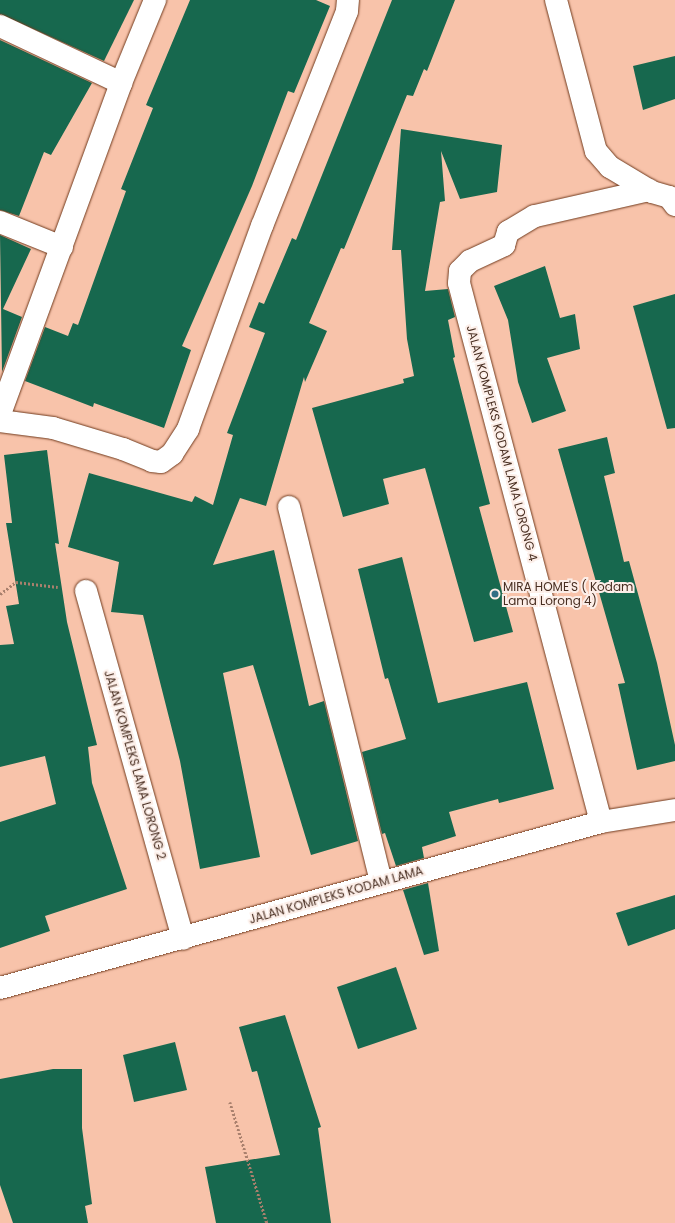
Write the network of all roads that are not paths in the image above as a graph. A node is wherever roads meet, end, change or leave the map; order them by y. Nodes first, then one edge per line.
1 (155, 0) edge
2 (348, 0) edge
3 (556, 0) edge
4 (0, 26) edge
5 (121, 83) junction
6 (649, 190) junction
7 (675, 205) edge
8 (0, 222) edge
9 (62, 247) junction
10 (0, 414) edge
11 (0, 421) edge
12 (289, 507) dead end
13 (86, 591) road end
14 (675, 810) edge
15 (601, 822) junction
16 (380, 881) junction
17 (183, 939) junction
18 (0, 988) edge

1 - 5 street
2 - 11 street
3 - 6 street
4 - 5 street
5 - 9 street
6 - 7 street
6 - 15 street, JALAN KOMPLEKS KODAM LAMA LORONG 4
8 - 9 street
9 - 10 street
12 - 16 street
13 - 17 street, JALAN KOMPLEKS LAMA LORONG 2
14 - 15 street, JALAN KOMPLEKS KODAM LAMA
15 - 16 street, JALAN KOMPLEKS KODAM LAMA
16 - 17 street, JALAN KOMPLEKS KODAM LAMA
17 - 18 street, JALAN KOMPLEKS KODAM LAMA

